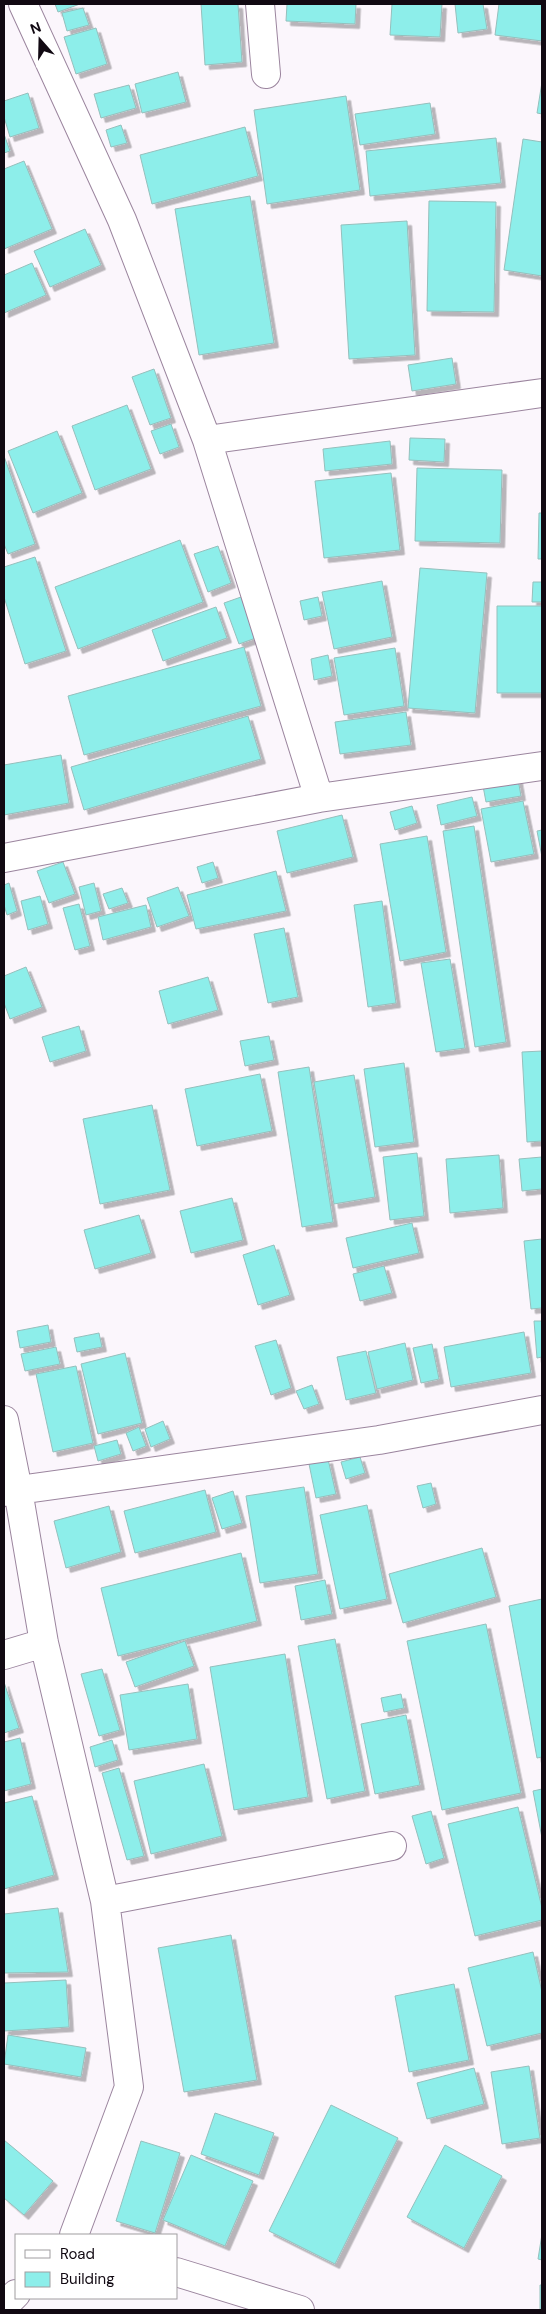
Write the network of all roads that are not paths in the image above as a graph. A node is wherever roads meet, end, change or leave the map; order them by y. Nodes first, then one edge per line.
1 (23, 4) edge
2 (260, 4) edge
3 (266, 74) dead end
4 (542, 393) edge
5 (207, 440) junction
6 (542, 766) edge
7 (320, 798) junction
8 (4, 858) edge
9 (542, 1410) edge
10 (4, 1420) edge
11 (11, 1491) edge
12 (44, 1643) junction
13 (4, 1655) edge
14 (392, 1846) dead end
15 (105, 1900) junction
16 (74, 2234) edge
17 (178, 2273) edge
18 (15, 2295) edge
19 (4, 2306) edge
20 (300, 2310) edge

1 - 5 street
2 - 3 street
4 - 5 street
5 - 7 street
6 - 7 street
7 - 8 street
9 - 11 street
10 - 11 street
11 - 12 street
12 - 13 street
12 - 15 street
14 - 15 street
15 - 16 street
17 - 20 street
18 - 19 street

